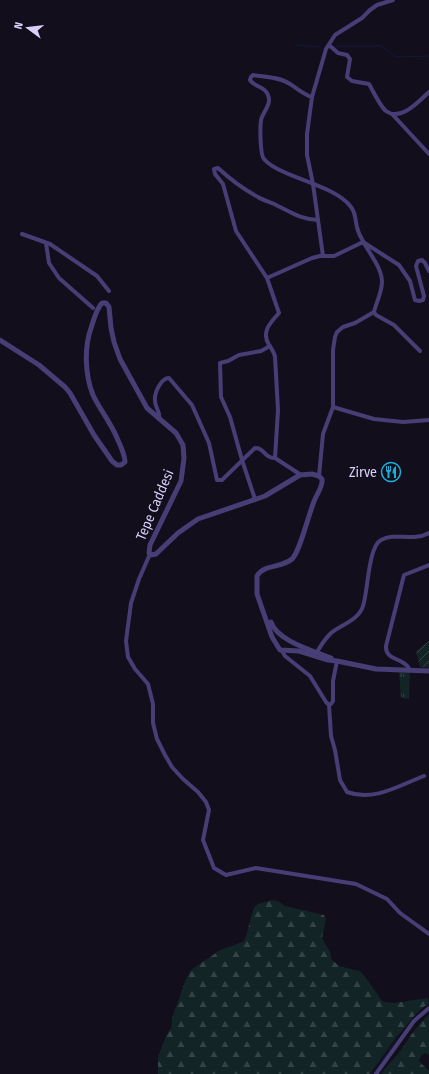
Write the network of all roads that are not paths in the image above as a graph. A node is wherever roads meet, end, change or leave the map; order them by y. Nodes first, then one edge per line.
1 (393, 0) edge
2 (329, 45) junction
3 (429, 92) edge
4 (312, 97) junction
5 (392, 114) junction
6 (429, 154) edge
7 (313, 184) junction
8 (318, 220) junction
9 (22, 234) dead end
10 (363, 242) junction
11 (46, 243) junction
12 (323, 256) junction
13 (429, 271) edge
14 (267, 278) junction
15 (109, 291) dead end
16 (93, 308) dead end
17 (374, 312) junction
18 (0, 340) edge
19 (270, 346) junction
20 (420, 351) dead end
21 (333, 407) junction
22 (159, 419) junction
23 (429, 420) edge
24 (275, 458) junction
25 (242, 460) junction
26 (301, 475) junction
27 (319, 476) junction
28 (256, 499) junction
29 (429, 533) edge
30 (150, 554) junction
31 (429, 565) edge
32 (257, 584) junction
33 (286, 638) junction
34 (276, 644) junction
35 (284, 651) junction
36 (316, 652) junction
37 (337, 661) junction
38 (410, 670) junction
39 (429, 672) edge
40 (329, 705) junction
41 (424, 776) dead end
42 (429, 934) edge
43 (429, 1008) edge
44 (376, 1074) edge

1 - 2 street
2 - 4 street
2 - 5 street
3 - 5 street
4 - 7 street
4 - 7 street
5 - 6 street
7 - 8 street
7 - 10 street
8 - 12 street
8 - 14 street
9 - 11 street
10 - 12 street
10 - 13 street
10 - 17 street
11 - 15 street
11 - 16 street
12 - 14 street
14 - 19 street
17 - 20 street
17 - 21 street
18 - 22 street, Tepe Caddesi
19 - 24 street
19 - 25 street
21 - 23 street
21 - 27 street
22 - 25 street
22 - 30 street, Tepe Caddesi
24 - 25 street
24 - 26 street
25 - 28 street
26 - 27 street
26 - 28 street, Tepe Caddesi
27 - 32 street
28 - 30 street, Tepe Caddesi
29 - 36 street
30 - 42 street
31 - 38 street
32 - 33 street
32 - 34 street
33 - 34 street
33 - 35 street
33 - 36 street
34 - 35 street
35 - 37 street
35 - 40 street
36 - 37 street
37 - 38 street
37 - 40 street
38 - 39 street
40 - 41 street
43 - 44 street

